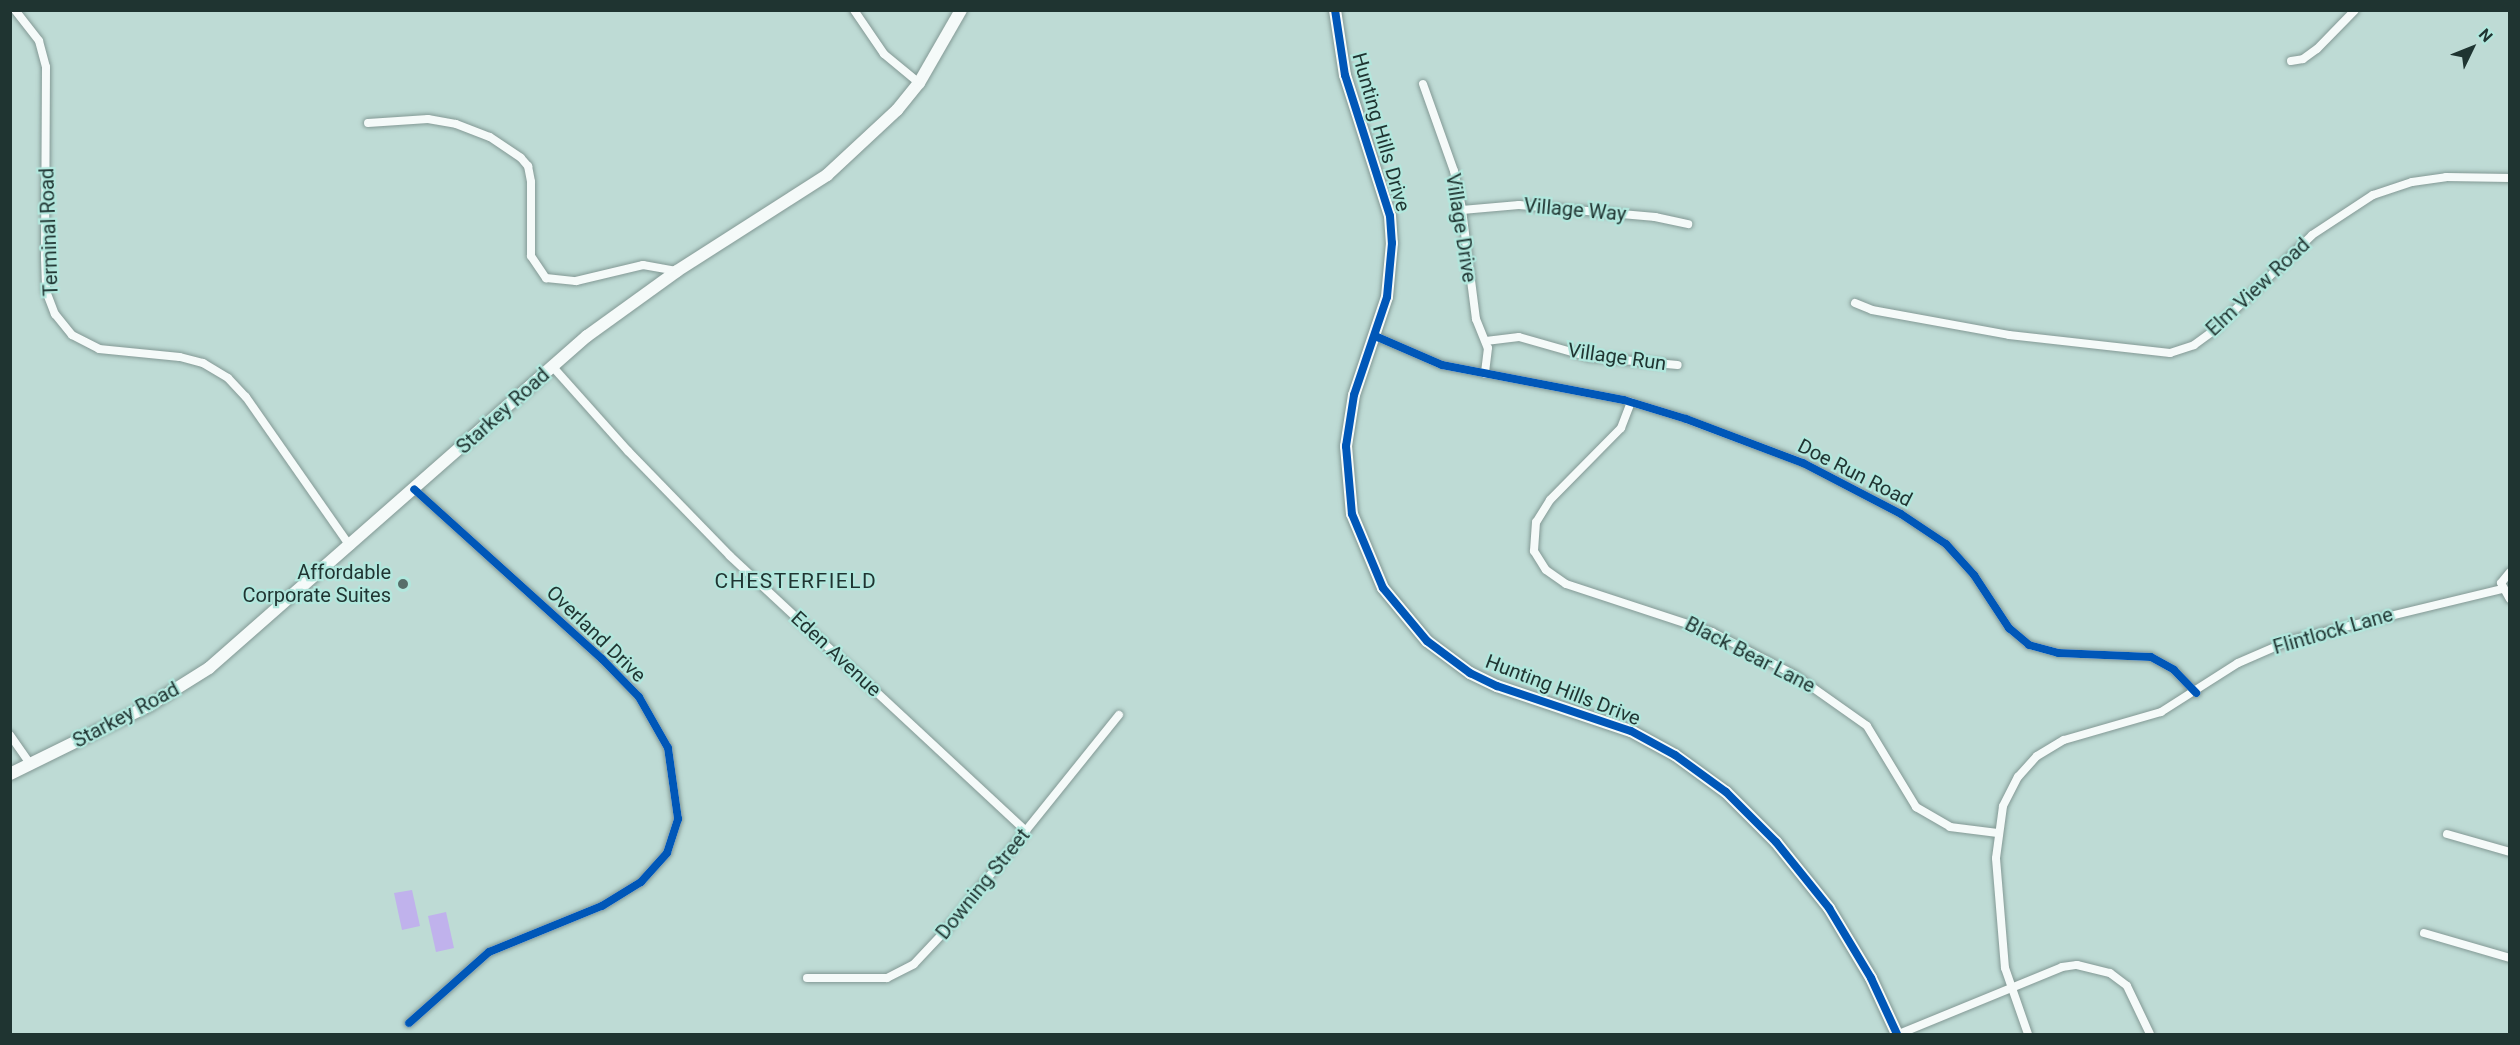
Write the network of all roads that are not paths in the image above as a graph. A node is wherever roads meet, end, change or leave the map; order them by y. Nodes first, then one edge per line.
1 (15, 10) edge
2 (854, 10) edge
3 (961, 10) edge
4 (1335, 10) edge
5 (2355, 10) edge
6 (2291, 61) dead end
7 (919, 83) junction
8 (1423, 84) dead end
9 (368, 123) dead end
10 (2510, 178) edge
11 (1462, 210) junction
12 (1688, 225) dead end
13 (677, 271) junction
14 (1855, 303) dead end
15 (1375, 336) junction
16 (1486, 341) junction
17 (1678, 364) dead end
18 (552, 366) junction
19 (1485, 374) junction
20 (1630, 402) junction
21 (414, 489) junction
22 (350, 546) junction
23 (2510, 572) edge
24 (2502, 589) junction
25 (2510, 598) edge
26 (2196, 693) junction
27 (1119, 715) dead end
28 (10, 735) edge
29 (30, 765) junction
30 (10, 774) edge
31 (1026, 831) junction
32 (1998, 833) junction
33 (2447, 834) dead end
34 (2510, 852) edge
35 (2424, 933) dead end
36 (2510, 958) edge
37 (807, 978) dead end
38 (2010, 988) junction
39 (409, 1023) dead end
40 (1898, 1035) edge
41 (2028, 1035) edge
42 (2150, 1035) edge

1 - 22 street, Terminal Road
2 - 7 street
3 - 7 street, Starkey Road
4 - 15 street, Hunting Hills Drive
5 - 6 street
7 - 13 street, Starkey Road
8 - 11 street, Village Drive
9 - 13 street
10 - 14 street, Elm View Road
11 - 12 street, Village Way
11 - 16 street, Village Drive
13 - 18 street, Starkey Road
15 - 19 street, Doe Run Road
15 - 40 street, Hunting Hills Drive
16 - 17 street, Village Run
16 - 19 street, Village Drive
18 - 21 street, Starkey Road
18 - 31 street, Eden Avenue
19 - 20 street, Doe Run Road
20 - 26 street, Doe Run Road
20 - 32 street, Black Bear Lane
21 - 22 street, Starkey Road
21 - 39 street, Overland Drive
22 - 29 street, Starkey Road
23 - 24 street
24 - 25 street
24 - 26 street, Flintlock Lane
26 - 32 street, Flintlock Lane
27 - 31 street, Downing Street
28 - 29 street
29 - 30 street, Starkey Road
31 - 37 street, Downing Street
32 - 38 street, Flintlock Lane
33 - 34 street
35 - 36 street
38 - 40 street
38 - 41 street, Flintlock Lane
38 - 42 street

